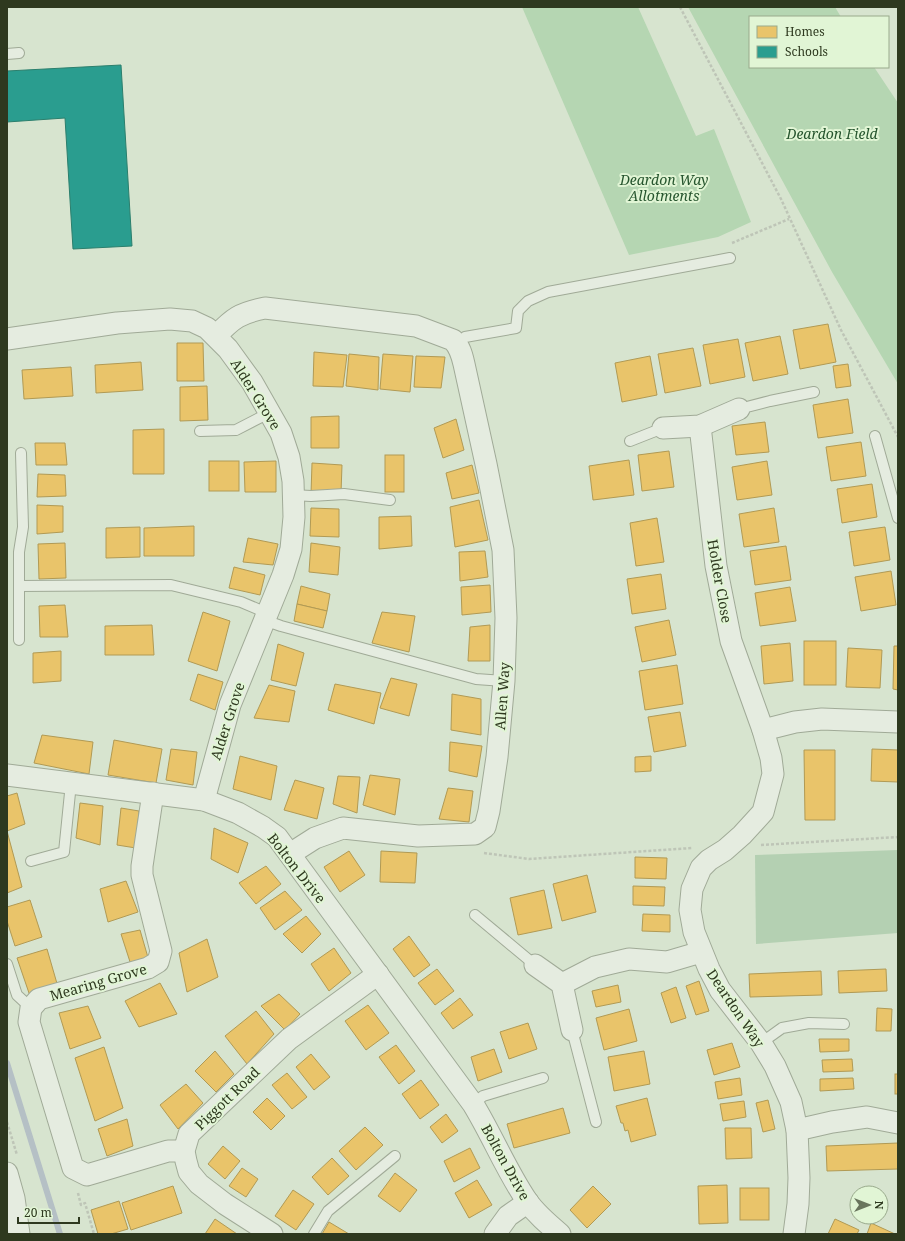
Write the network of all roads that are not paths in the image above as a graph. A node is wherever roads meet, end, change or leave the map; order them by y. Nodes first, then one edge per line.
1 (19, 53) dead end
2 (7, 54) edge
3 (730, 258) dead end
4 (216, 336) junction
5 (7, 339) edge
6 (458, 344) junction
7 (814, 392) dead end
8 (739, 409) joint
9 (271, 412) junction
10 (700, 426) junction
11 (663, 428) joint
12 (200, 430) dead end
13 (875, 436) dead end
14 (630, 441) dead end
15 (21, 453) dead end
16 (293, 496) junction
17 (390, 500) dead end
18 (898, 518) edge
19 (19, 586) junction
20 (265, 616) junction
21 (19, 640) dead end
22 (504, 681) junction
23 (898, 722) edge
24 (764, 730) junction
25 (7, 775) edge
26 (71, 783) junction
27 (153, 793) junction
28 (204, 800) junction
29 (290, 854) junction
30 (31, 861) dead end
31 (475, 915) dead end
32 (701, 952) junction
33 (7, 964) edge
34 (535, 965) joint
35 (378, 974) junction
36 (562, 984) junction
37 (31, 1008) junction
38 (844, 1024) dead end
39 (572, 1030) joint
40 (761, 1043) junction
41 (543, 1078) dead end
42 (473, 1104) junction
43 (596, 1122) dead end
44 (898, 1123) edge
45 (797, 1130) junction
46 (184, 1151) junction
47 (394, 1156) dead end
48 (7, 1173) edge
49 (528, 1202) junction
50 (19, 1234) edge
51 (272, 1234) edge
52 (314, 1234) edge
53 (495, 1234) edge
54 (560, 1234) edge
55 (794, 1234) edge

1 - 2 lane
3 - 6 lane
4 - 5 street, Alder Grove
4 - 6 street
4 - 9 street, Alder Grove
6 - 22 street, Allen Way
7 - 8 lane
8 - 10 street
9 - 12 lane
9 - 16 street, Alder Grove
10 - 11 street
10 - 24 street, Holder Close
11 - 14 lane
13 - 18 lane
15 - 19 lane
16 - 17 lane
16 - 20 street, Alder Grove
19 - 20 lane
19 - 21 lane
20 - 22 lane
20 - 28 street, Alder Grove
22 - 29 street, Allen Way
23 - 24 street
24 - 32 street, Deardon Way
25 - 26 street, Bolton Drive
26 - 27 street, Bolton Drive
26 - 30 lane
27 - 28 street, Bolton Drive
27 - 37 street, Mearing Grove
28 - 29 street, Bolton Drive
29 - 35 street, Bolton Drive
31 - 34 lane
32 - 36 street
32 - 40 street, Deardon Way
33 - 37 lane
34 - 36 street
35 - 42 street, Bolton Drive
35 - 46 street, Piggott Road
36 - 39 street
37 - 46 street
38 - 40 lane
39 - 43 lane
40 - 45 street, Deardon Way
41 - 42 lane
42 - 49 street, Bolton Drive
44 - 45 street
45 - 55 street, Deardon Way
46 - 51 street
47 - 52 lane
48 - 50 street
49 - 53 street
49 - 54 street, Bolton Drive

